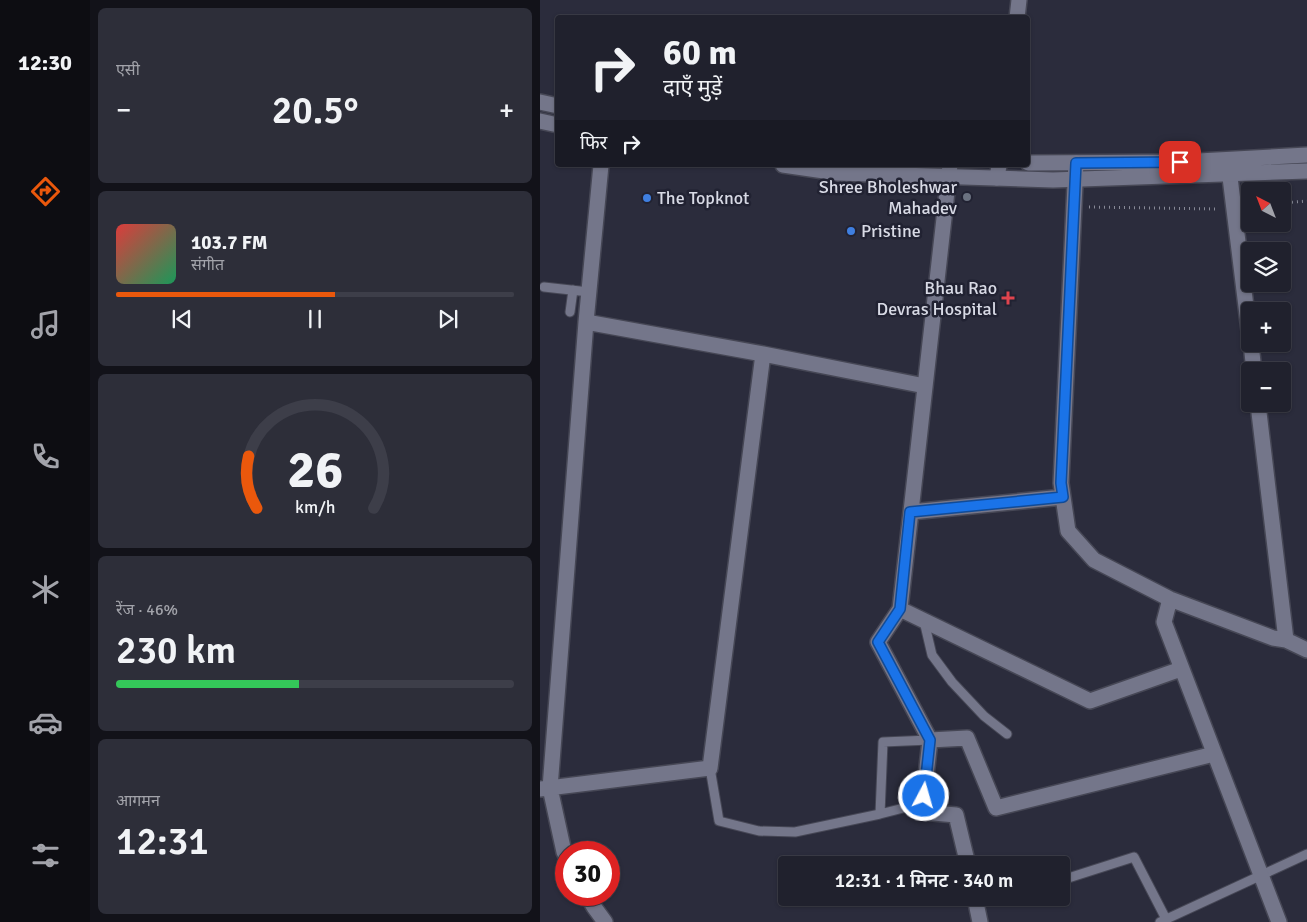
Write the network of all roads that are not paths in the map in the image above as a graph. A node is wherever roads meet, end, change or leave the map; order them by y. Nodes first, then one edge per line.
1 (1019, 0) edge
2 (1017, 15) edge
3 (540, 102) edge
4 (555, 105) edge
5 (540, 121) edge
6 (555, 124) edge
7 (1307, 155) edge
8 (1030, 163) edge
9 (1076, 163) junction
10 (601, 167) edge
11 (797, 167) edge
12 (1229, 167) junction
13 (949, 171) edge
14 (1307, 171) edge
15 (998, 172) edge
16 (1075, 180) junction
17 (544, 287) dead end
18 (573, 290) junction
19 (589, 292) junction
20 (1245, 302) edge
21 (586, 320) junction
22 (763, 354) junction
23 (925, 386) junction
24 (1259, 412) edge
25 (1063, 497) junction
26 (910, 512) junction
27 (1170, 599) junction
28 (900, 609) junction
29 (924, 621) junction
30 (1286, 640) junction
31 (1307, 650) edge
32 (1181, 669) junction
33 (1007, 734) dead end
34 (930, 740) junction
35 (1214, 754) junction
36 (710, 768) junction
37 (545, 789) edge
38 (923, 803) junction
39 (880, 814) junction
40 (561, 841) edge
41 (1307, 854) edge
42 (966, 856) edge
43 (1260, 875) junction
44 (1070, 877) edge
45 (593, 906) edge
46 (977, 906) edge
47 (1163, 921) edge
48 (605, 922) edge
49 (980, 922) edge
50 (1278, 922) edge

1 - 2 street
3 - 4 street
5 - 6 street
7 - 12 street
8 - 9 street
9 - 12 street
9 - 16 street
10 - 19 street
11 - 13 street
12 - 14 street
12 - 16 street
12 - 20 street
13 - 15 street
13 - 23 street
15 - 16 street
16 - 25 street
17 - 18 lane
18 - 19 lane
18 - 21 lane
19 - 21 street
21 - 22 street
21 - 37 street
22 - 23 street
22 - 36 street
23 - 26 street
24 - 30 street
25 - 26 street
25 - 27 street
26 - 28 street
27 - 30 street
27 - 32 street
28 - 29 street
28 - 34 street
29 - 32 street
29 - 33 lane
30 - 31 street
32 - 35 street
34 - 35 street
34 - 38 street
34 - 39 lane
35 - 43 street
36 - 37 street
36 - 39 lane
37 - 40 street
38 - 39 lane
38 - 42 street
41 - 43 lane
43 - 47 lane
43 - 50 street
44 - 47 lane
45 - 48 street
46 - 49 street

